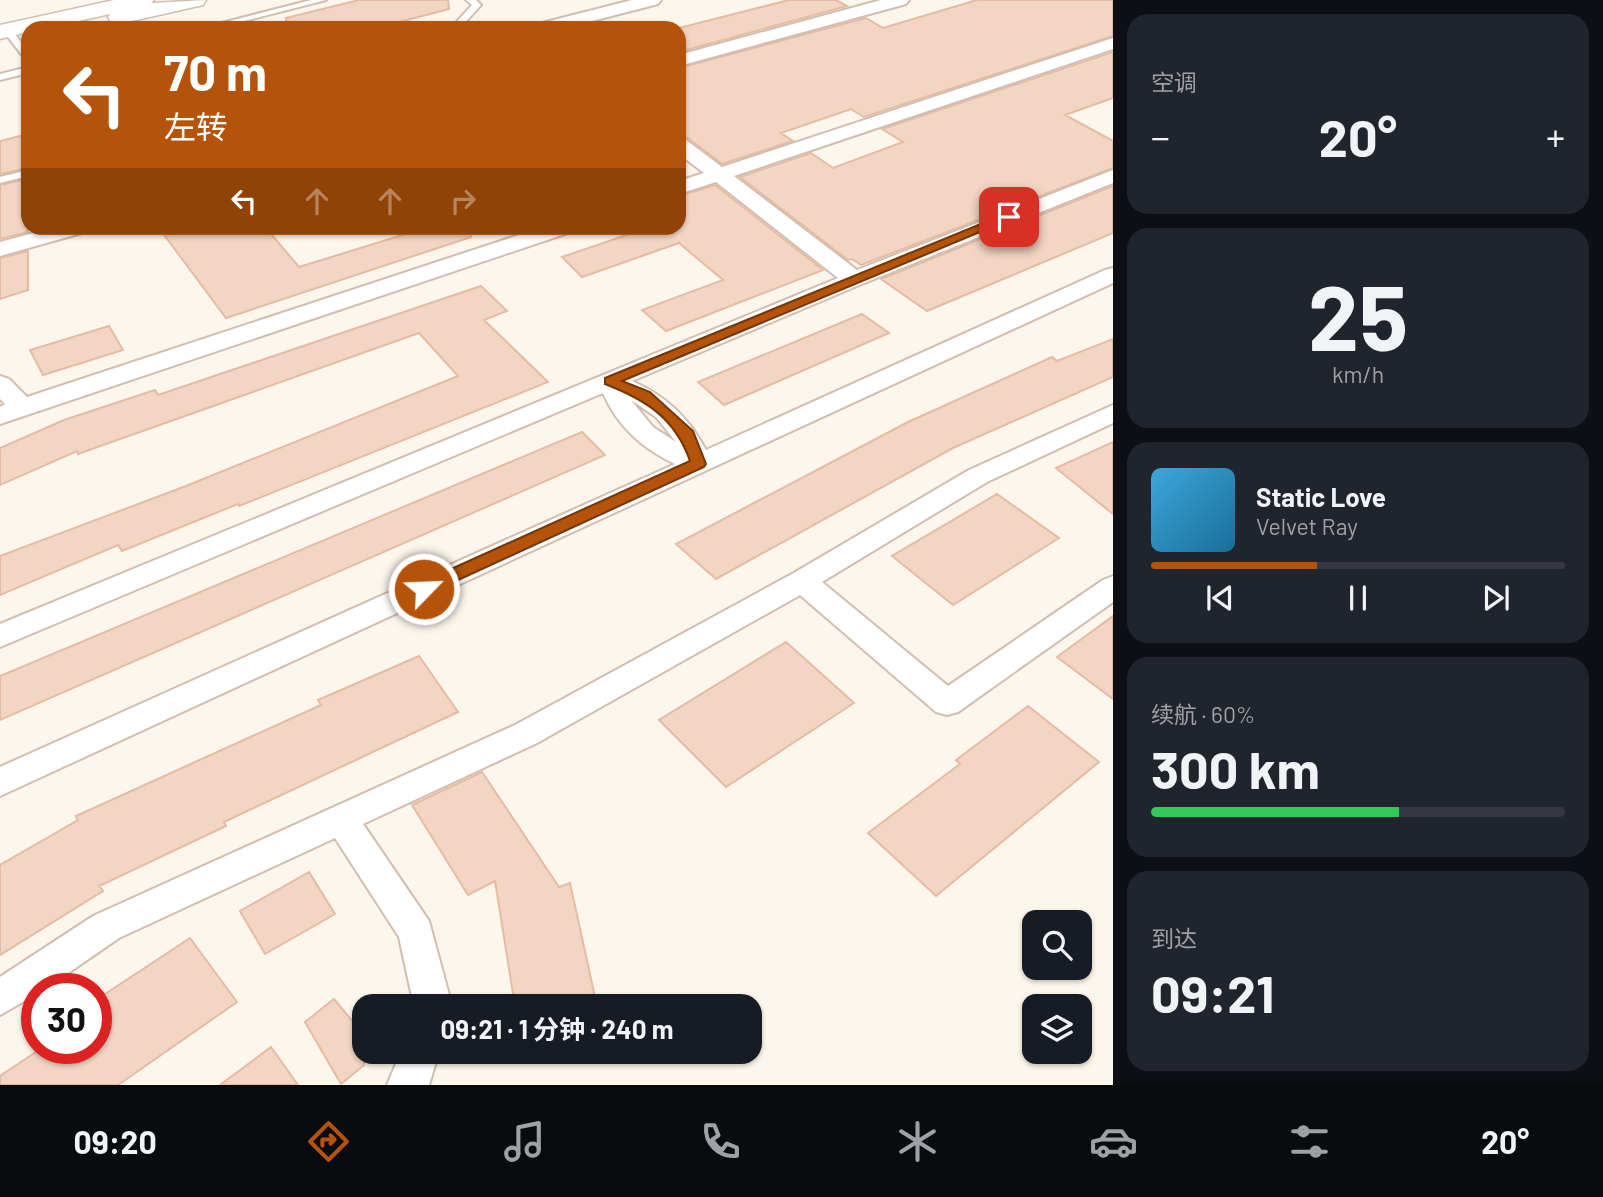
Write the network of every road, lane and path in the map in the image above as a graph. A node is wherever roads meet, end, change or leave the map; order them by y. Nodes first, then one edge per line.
1 (143, 0) edge
2 (195, 0) edge
3 (321, 0) edge
4 (470, 0) edge
5 (587, 0) edge
6 (652, 0) edge
7 (900, 0) edge
8 (76, 21) edge
9 (86, 21) edge
10 (235, 21) edge
11 (462, 21) edge
12 (534, 21) edge
13 (570, 21) edge
14 (1113, 43) edge
15 (686, 59) edge
16 (21, 72) edge
17 (0, 77) edge
18 (686, 149) edge
19 (719, 174) junction
20 (21, 175) edge
21 (1113, 176) edge
22 (0, 180) edge
23 (686, 186) edge
24 (49, 235) edge
25 (539, 235) edge
26 (0, 249) edge
27 (1113, 275) edge
28 (854, 279) junction
29 (610, 381) junction
30 (0, 384) edge
31 (11, 411) edge
32 (1113, 412) edge
33 (699, 464) junction
34 (802, 580) junction
35 (1113, 587) edge
36 (0, 636) edge
37 (0, 782) edge
38 (341, 819) junction
39 (430, 994) edge
40 (0, 998) edge
41 (416, 1064) edge
42 (406, 1085) edge

1 - 8 street
2 - 9 street
3 - 10 lane
4 - 11 lane
5 - 12 street
6 - 13 street
7 - 15 street
14 - 19 street
16 - 17 lane
18 - 19 street
19 - 23 street
19 - 28 street
20 - 22 lane
21 - 28 street
24 - 26 street
25 - 31 street
27 - 33 street
28 - 29 street
29 - 33 street
29 - 36 street
30 - 31 street
32 - 34 street
33 - 37 street
34 - 35 street
34 - 38 street
38 - 39 street
38 - 40 street
41 - 42 street

